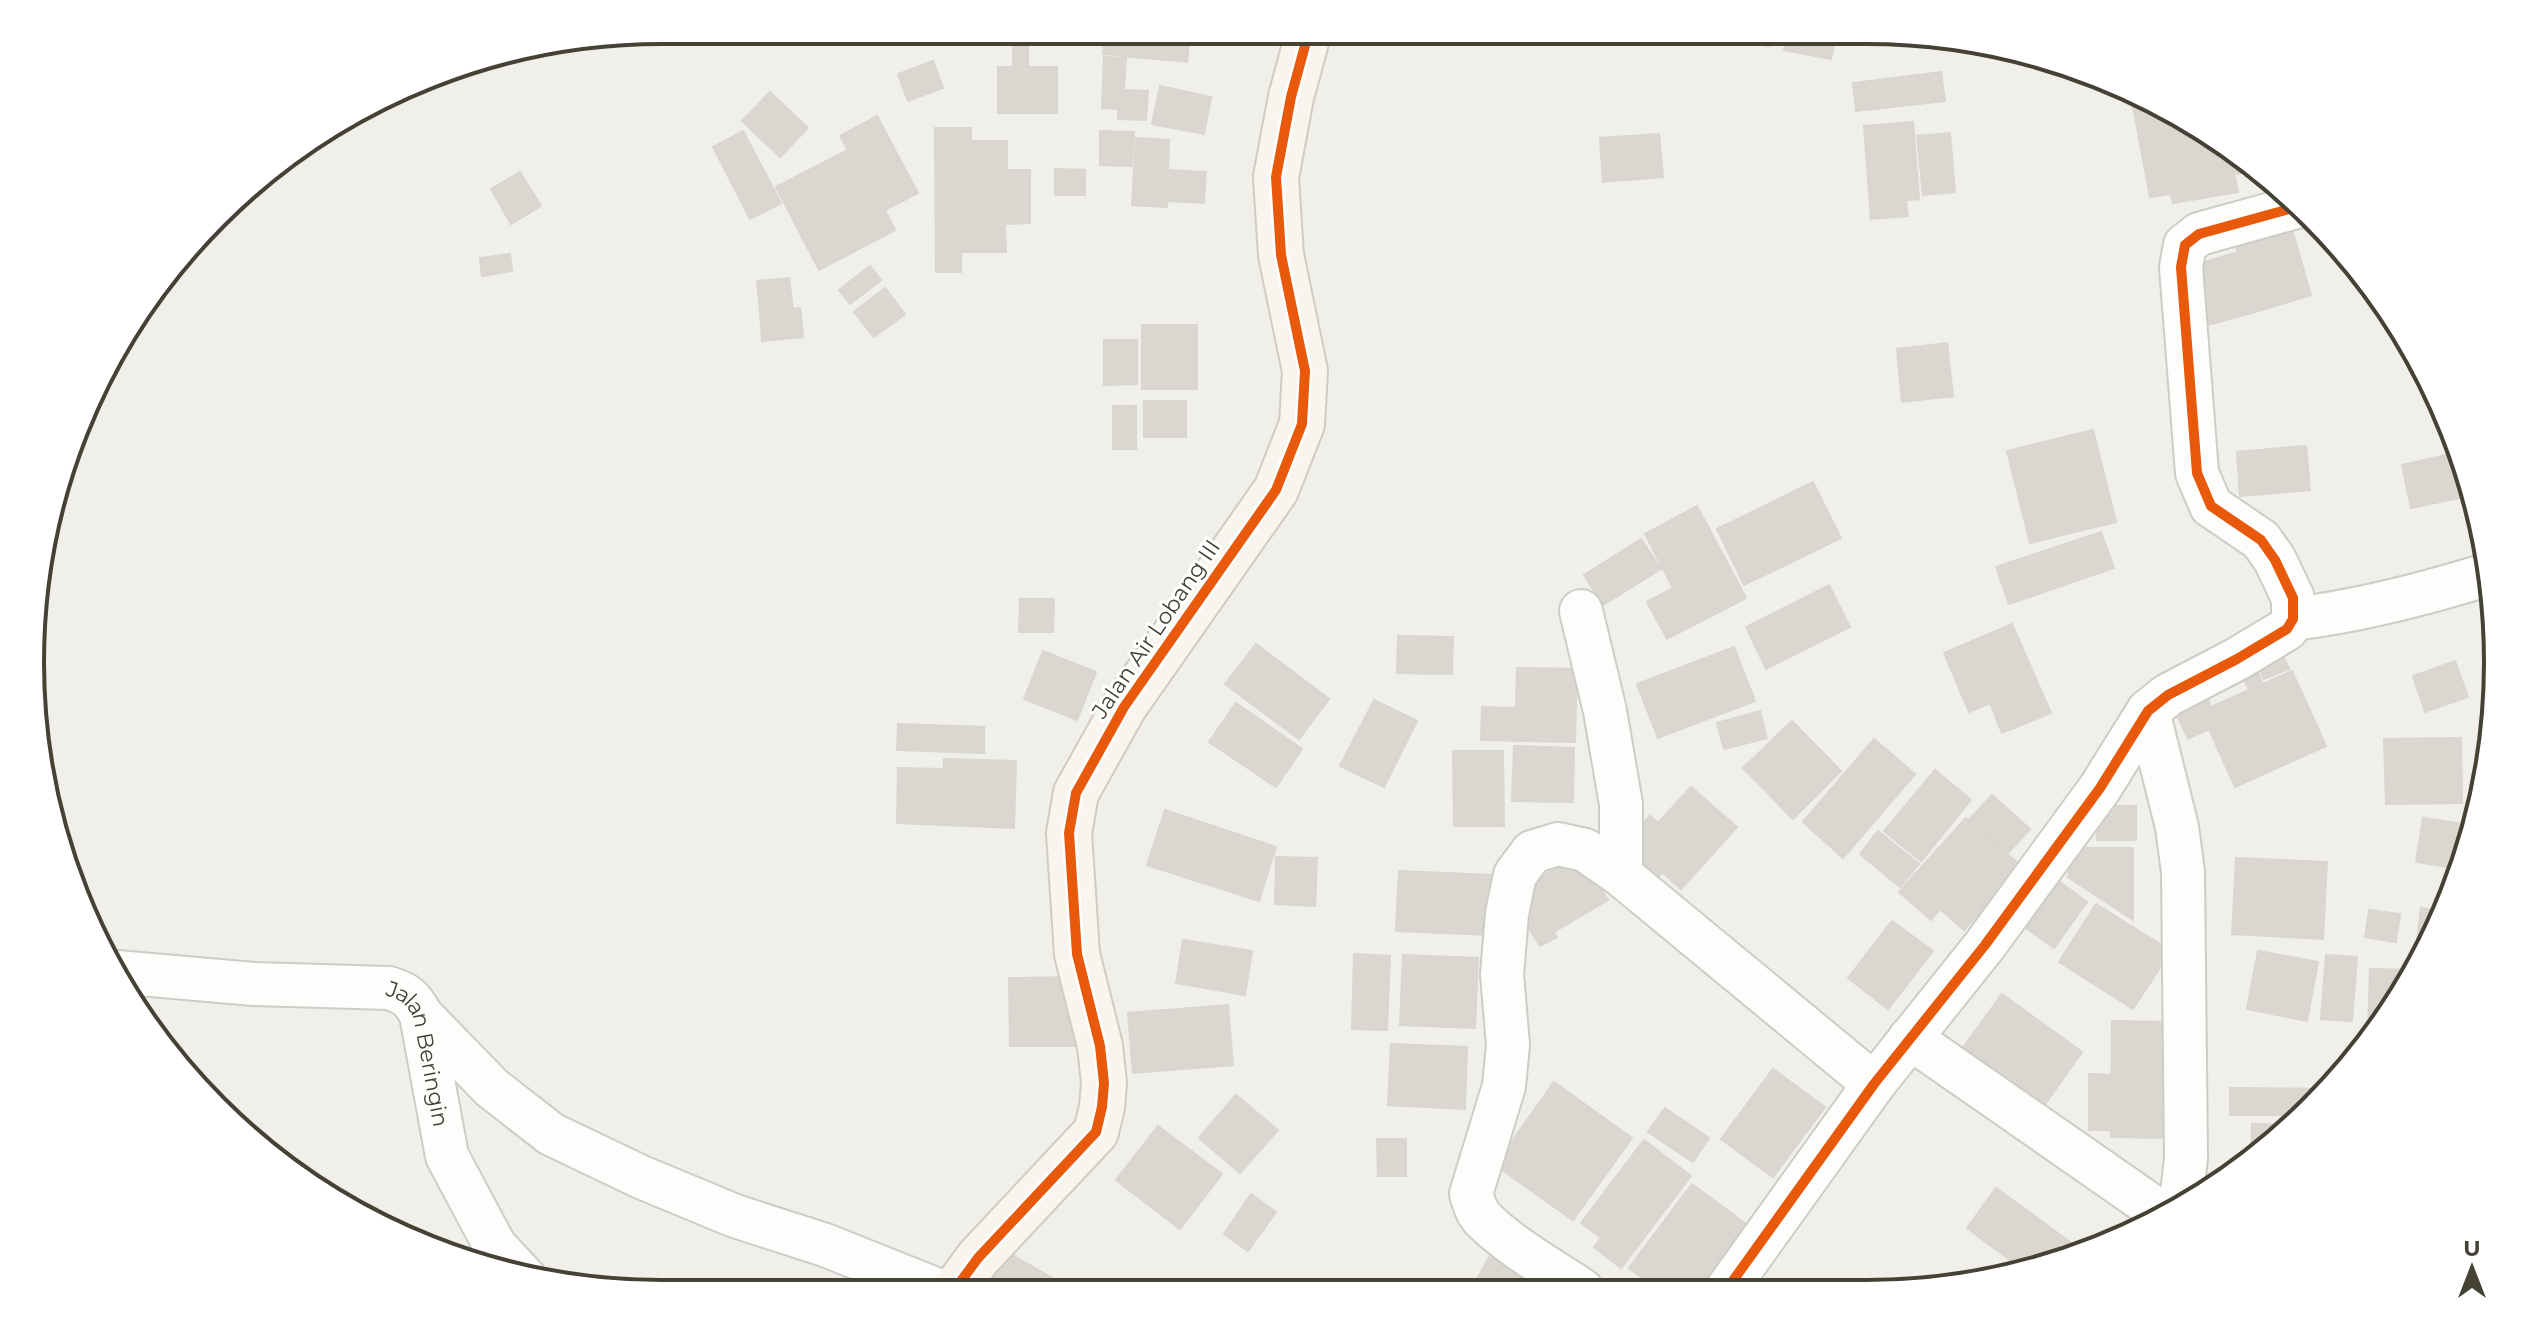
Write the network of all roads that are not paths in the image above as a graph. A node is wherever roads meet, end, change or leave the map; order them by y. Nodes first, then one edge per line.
1 (1305, 44) edge
2 (2287, 210) edge
3 (2478, 577) edge
4 (1581, 611) dead end
5 (2293, 619) junction
6 (2148, 711) junction
7 (1621, 875) junction
8 (128, 973) edge
9 (421, 1015) junction
10 (1910, 1038) junction
11 (1874, 1084) junction
12 (2182, 1193) edge
13 (2154, 1208) edge
14 (509, 1261) edge
15 (913, 1280) edge
16 (962, 1280) edge
17 (1567, 1280) edge
18 (1733, 1280) edge

1 - 16 street, Jalan Air Lobang III
2 - 5 street
3 - 5 street
4 - 7 street
5 - 6 street
6 - 10 street
6 - 12 street
7 - 11 street
7 - 17 street
8 - 9 street, Jalan Beringin
9 - 14 street, Jalan Beringin
9 - 15 street
10 - 11 street
10 - 13 street
11 - 18 street

